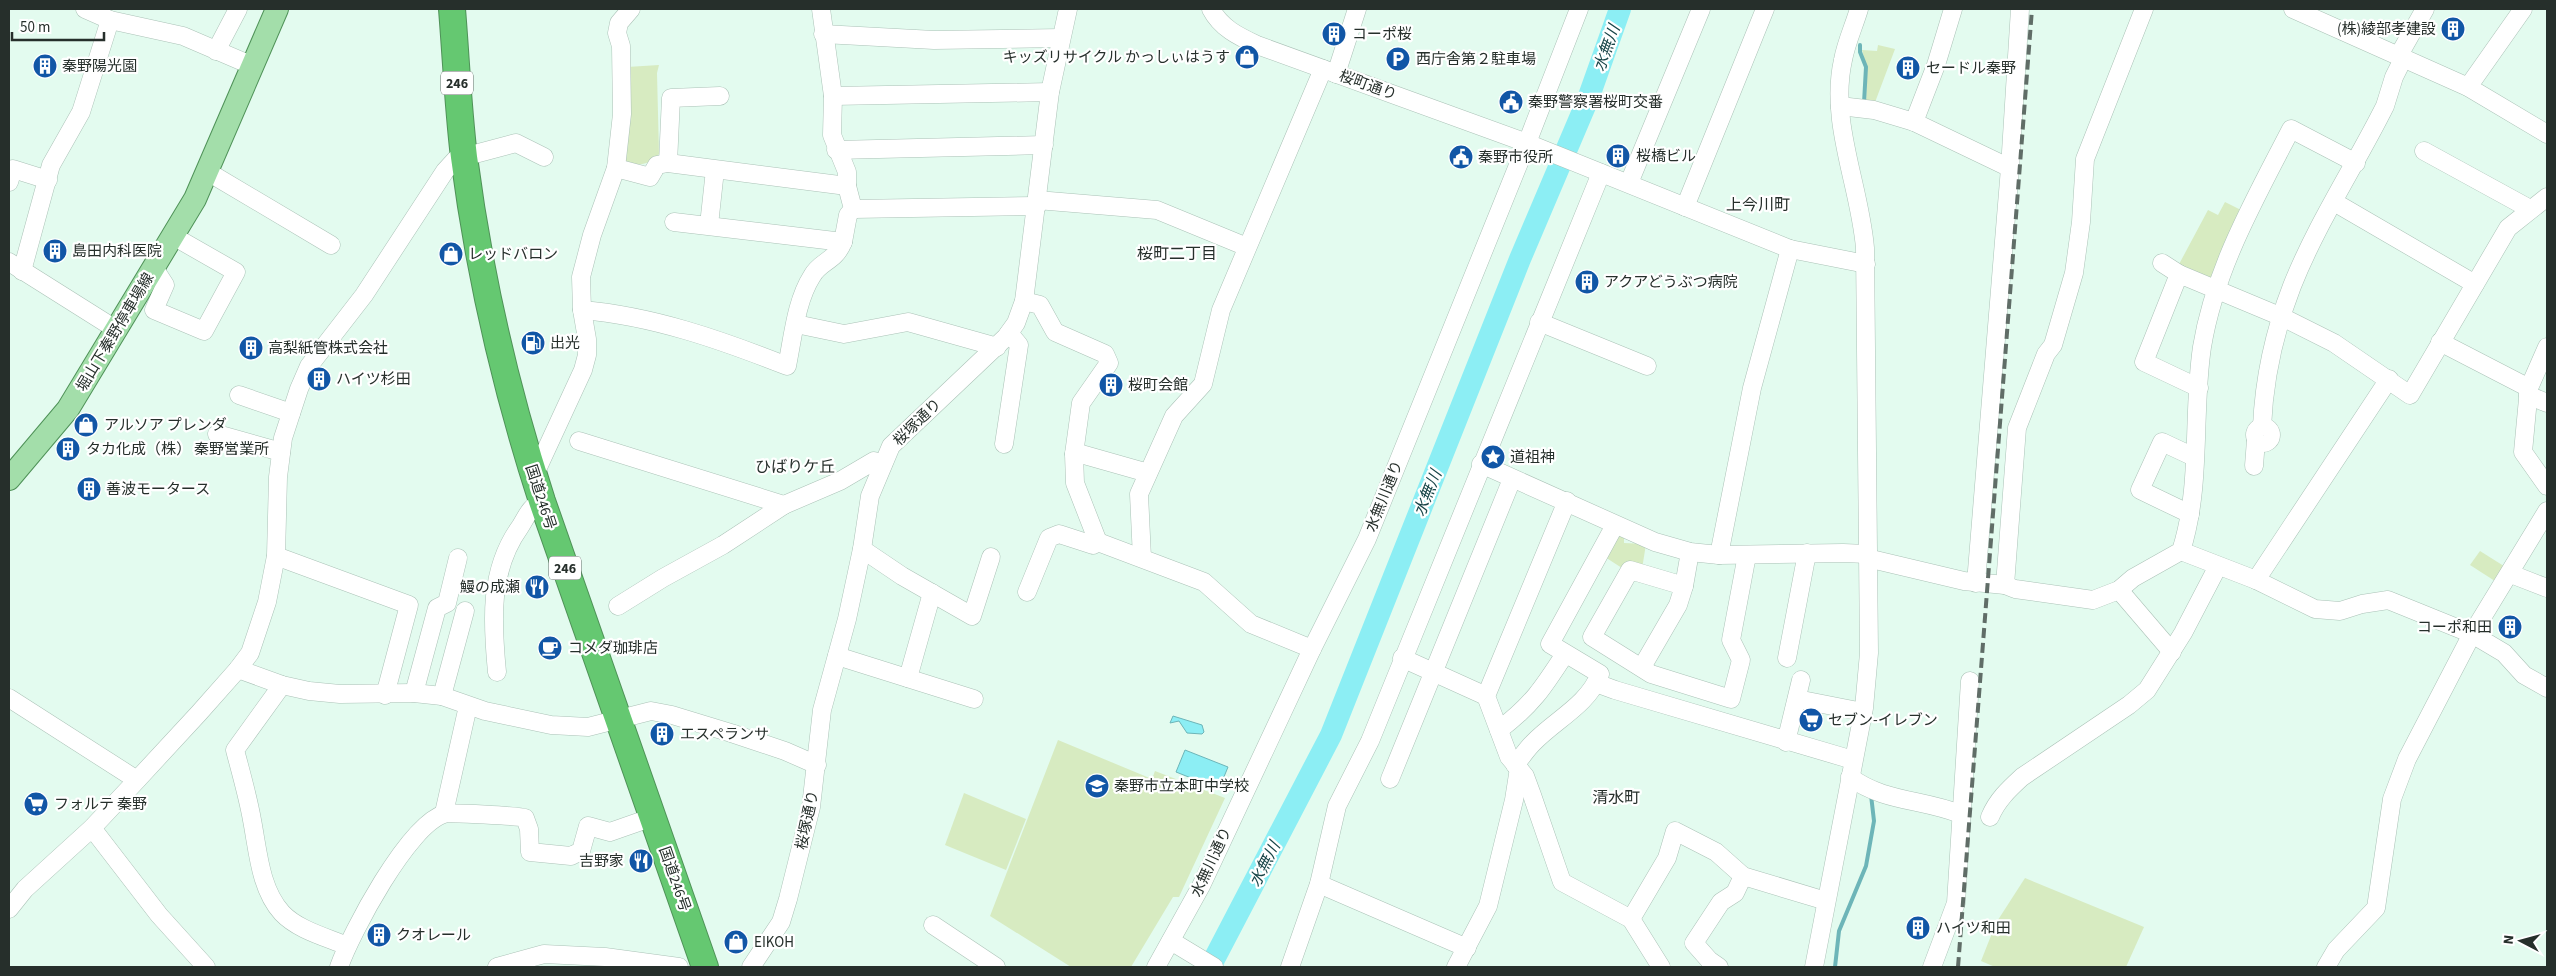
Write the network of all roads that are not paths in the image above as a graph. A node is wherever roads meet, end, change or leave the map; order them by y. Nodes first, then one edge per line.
1 (238, 9) edge
2 (277, 9) edge
3 (452, 9) edge
4 (631, 9) edge
5 (821, 9) edge
6 (1068, 9) edge
7 (1211, 9) edge
8 (1357, 9) edge
9 (1579, 9) edge
10 (1701, 9) edge
11 (1765, 9) edge
12 (1953, 9) edge
13 (2020, 9) edge
14 (2144, 9) edge
15 (2425, 9) edge
16 (2523, 9) edge
17 (91, 10) edge
18 (2298, 10) edge
19 (1854, 13) edge
20 (110, 20) junction
21 (823, 34) junction
22 (1062, 38) junction
23 (216, 51) junction
24 (2402, 56) junction
25 (253, 66) junction
26 (1330, 71) junction
27 (2468, 87) junction
28 (1050, 92) junction
29 (721, 96) dead end
30 (833, 96) junction
31 (1840, 106) junction
32 (1914, 122) junction
33 (2547, 134) edge
34 (1531, 144) junction
35 (1044, 145) junction
36 (836, 150) junction
37 (2424, 151) dead end
38 (544, 157) dead end
39 (464, 158) junction
40 (668, 162) junction
41 (2356, 163) junction
42 (616, 168) junction
43 (2010, 168) junction
44 (715, 170) junction
45 (208, 172) junction
46 (1599, 172) junction
47 (48, 180) junction
48 (9, 182) edge
49 (1629, 183) junction
50 (847, 186) junction
51 (2547, 197) edge
52 (2334, 202) junction
53 (1037, 203) junction
54 (1685, 207) junction
55 (852, 209) junction
56 (2530, 209) junction
57 (674, 222) dead end
58 (709, 226) junction
59 (173, 236) junction
60 (843, 242) junction
61 (331, 245) dead end
62 (1247, 247) junction
63 (1790, 248) junction
64 (2162, 263) dead end
65 (1866, 264) junction
66 (15, 266) edge
67 (154, 268) junction
68 (2179, 274) junction
69 (2475, 284) junction
70 (2217, 289) junction
71 (1024, 301) junction
72 (582, 310) junction
73 (2282, 317) junction
74 (1539, 322) junction
75 (796, 324) junction
76 (117, 330) junction
77 (1009, 333) junction
78 (2440, 342) junction
79 (997, 347) junction
80 (2547, 347) edge
81 (1647, 366) dead end
82 (2389, 379) junction
83 (2199, 388) junction
84 (2529, 391) junction
85 (239, 395) dead end
86 (2547, 403) edge
87 (291, 413) junction
88 (217, 434) dead end
89 (579, 441) dead end
90 (1004, 444) dead end
91 (281, 452) junction
92 (1074, 454) junction
93 (2194, 456) junction
94 (883, 464) junction
95 (1481, 464) junction
96 (2254, 466) dead end
97 (1148, 473) junction
98 (534, 476) junction
99 (9, 479) edge
100 (1512, 479) junction
101 (2547, 486) edge
102 (542, 501) junction
103 (1567, 501) junction
104 (784, 505) junction
105 (2547, 511) edge
106 (2190, 514) junction
107 (1615, 524) junction
108 (1098, 542) junction
109 (862, 549) junction
110 (2181, 551) junction
111 (1690, 552) junction
112 (1807, 553) junction
113 (1719, 555) junction
114 (1747, 555) junction
115 (276, 556) junction
116 (1867, 556) junction
117 (991, 557) dead end
118 (458, 558) dead end
119 (1142, 558) junction
120 (2218, 566) junction
121 (2516, 576) dead end
122 (2256, 580) junction
123 (1976, 582) junction
124 (2005, 585) junction
125 (1684, 586) junction
126 (2547, 588) edge
127 (2120, 590) junction
128 (1027, 592) dead end
129 (932, 593) junction
130 (447, 603) junction
131 (618, 606) dead end
132 (464, 611) junction
133 (492, 616) junction
134 (2472, 634) junction
135 (1312, 648) junction
136 (2172, 652) junction
137 (1565, 654) junction
138 (837, 656) junction
139 (1402, 658) junction
140 (1787, 658) dead end
141 (1642, 667) junction
142 (238, 669) junction
143 (497, 672) dead end
144 (1433, 672) junction
145 (908, 678) junction
146 (1801, 680) dead end
147 (1970, 681) dead end
148 (1596, 683) junction
149 (282, 685) junction
150 (2547, 688) edge
151 (414, 693) junction
152 (385, 695) junction
153 (442, 696) junction
154 (1486, 696) junction
155 (9, 698) edge
156 (974, 699) dead end
157 (1797, 699) junction
158 (473, 703) junction
159 (1863, 712) junction
160 (618, 720) junction
161 (1499, 730) junction
162 (1786, 742) junction
163 (817, 765) junction
164 (1517, 766) junction
165 (1852, 768) junction
166 (1390, 779) dead end
167 (137, 780) junction
168 (444, 813) junction
169 (1960, 814) junction
170 (653, 817) junction
171 (1990, 817) dead end
172 (92, 828) junction
173 (1743, 876) junction
174 (1319, 884) junction
175 (1826, 901) junction
176 (9, 908) edge
177 (1631, 920) junction
178 (933, 925) dead end
179 (1176, 944) junction
180 (347, 946) junction
181 (1467, 948) junction
182 (206, 967) edge
183 (339, 967) edge
184 (497, 967) edge
185 (679, 967) edge
186 (705, 967) edge
187 (751, 967) edge
188 (996, 967) edge
189 (1156, 967) edge
190 (1214, 967) edge
191 (1290, 967) edge
192 (1456, 967) edge
193 (1661, 967) edge
194 (1719, 967) edge
195 (1814, 967) edge
196 (1932, 967) edge
197 (2326, 967) edge

1 - 23 street
2 - 25 main road, 堀山下秦野停車場線
3 - 39 highway, 国道246号 / 246
4 - 42 street
5 - 21 street
6 - 22 street, 桜塚通り
7 - 26 street, 桜町通り
8 - 26 street
9 - 34 street, 水無川通り
10 - 49 street
11 - 54 street
12 - 32 street
13 - 43 street
14 - 124 street
15 - 24 street
16 - 27 street
17 - 20 street
18 - 24 street
19 - 31 street
20 - 23 street
20 - 47 street
21 - 22 street
21 - 30 street
22 - 28 street, 桜塚通り
23 - 25 street
24 - 27 street
24 - 41 street
25 - 45 main road, 堀山下秦野停車場線
26 - 34 street, 桜町通り
26 - 62 street
27 - 33 street
28 - 30 street
28 - 35 street, 桜塚通り
29 - 40 street
30 - 36 street
31 - 32 street
31 - 65 street
32 - 43 street
34 - 46 street, 桜町通り
34 - 135 street, 水無川通り
35 - 36 street
35 - 53 street, 桜塚通り
36 - 50 street
37 - 56 street
38 - 39 street
39 - 87 street
39 - 98 highway, 国道246号 / 246
40 - 42 street
40 - 44 street
41 - 52 street
41 - 70 street
42 - 72 street
43 - 123 street
44 - 50 street
44 - 58 street
45 - 59 main road, 堀山下秦野停車場線
45 - 61 street
46 - 49 street, 桜町通り
46 - 74 street
47 - 48 street
47 - 66 street
49 - 54 street, 桜町通り
50 - 55 street
51 - 56 street
52 - 69 street
52 - 73 street
53 - 55 street
53 - 62 street
53 - 71 street, 桜塚通り
54 - 63 street, 桜町通り
55 - 60 street
56 - 69 street
57 - 58 street
58 - 60 street
59 - 67 main road, 堀山下秦野停車場線
59 - 67 street
60 - 75 street
62 - 97 street
63 - 65 street, 桜町通り
63 - 113 street
64 - 68 street
65 - 116 street
66 - 76 street
67 - 76 main road, 堀山下秦野停車場線
68 - 70 street
68 - 83 street
69 - 78 street
70 - 73 street
70 - 83 street
71 - 77 street, 桜塚通り
71 - 92 street
72 - 75 street
72 - 98 street
73 - 82 street
73 - 96 street
74 - 81 street
74 - 95 street
75 - 79 street
76 - 99 main road, 堀山下秦野停車場線
77 - 79 street, 桜塚通り
77 - 90 street
78 - 82 street
78 - 84 street
79 - 94 street, 桜塚通り
80 - 84 street
82 - 122 street
83 - 93 street
84 - 86 street
84 - 101 street
85 - 87 street
87 - 91 street
88 - 91 street
89 - 104 street
91 - 115 street
92 - 97 street
92 - 108 street
93 - 106 street
93 - 106 street
94 - 104 street
94 - 109 street, 桜塚通り
95 - 100 street
95 - 139 street
97 - 119 street
98 - 102 highway, 国道246号 / 246
100 - 103 street
100 - 144 street
102 - 133 street
102 - 160 highway, 国道246号 / 246
103 - 107 street
103 - 154 street
104 - 131 street
105 - 134 street
106 - 110 street
107 - 111 street
107 - 137 street
108 - 119 street
108 - 128 street
109 - 129 street
109 - 138 street, 桜塚通り
110 - 120 street
110 - 127 street
111 - 113 street
111 - 125 street
112 - 114 street
112 - 116 street
112 - 140 street
113 - 114 street
114 - 141 street
115 - 142 street
115 - 152 street
116 - 123 street
116 - 159 street
117 - 129 street
118 - 130 street
119 - 135 street
120 - 122 street
120 - 136 street
121 - 126 street
122 - 134 street
123 - 124 street
124 - 127 street
125 - 141 street
125 - 141 street
127 - 136 street
129 - 145 street
130 - 132 street
130 - 151 street
132 - 133 street
132 - 153 street
133 - 143 street
134 - 150 street
134 - 197 street
135 - 179 street, 水無川通り
136 - 171 street
137 - 148 street
137 - 161 street
138 - 145 street
138 - 163 street, 桜塚通り
139 - 144 street
139 - 174 street
142 - 149 street
142 - 167 street
144 - 154 street
144 - 166 street
145 - 156 street
146 - 157 street
147 - 169 street
148 - 162 street
148 - 164 street
149 - 152 street
149 - 180 street
151 - 152 street
151 - 153 street
153 - 158 street
154 - 161 street
155 - 167 street
157 - 159 street
157 - 162 street
158 - 160 street
158 - 168 street
159 - 165 street
160 - 163 street
160 - 170 highway, 国道246号 / 246
161 - 164 street
162 - 165 street
163 - 187 street, 桜塚通り
164 - 177 street
164 - 181 street
165 - 169 street
165 - 175 street
167 - 172 street
168 - 170 street
168 - 180 street
169 - 196 street
170 - 186 highway, 国道246号 / 246
172 - 176 street
172 - 182 street
173 - 175 street
173 - 177 street
173 - 194 street
174 - 181 street
174 - 191 street
175 - 195 street
177 - 193 street
178 - 188 street
179 - 189 street, 水無川通り
179 - 190 street
180 - 183 street
181 - 192 street
184 - 185 street

